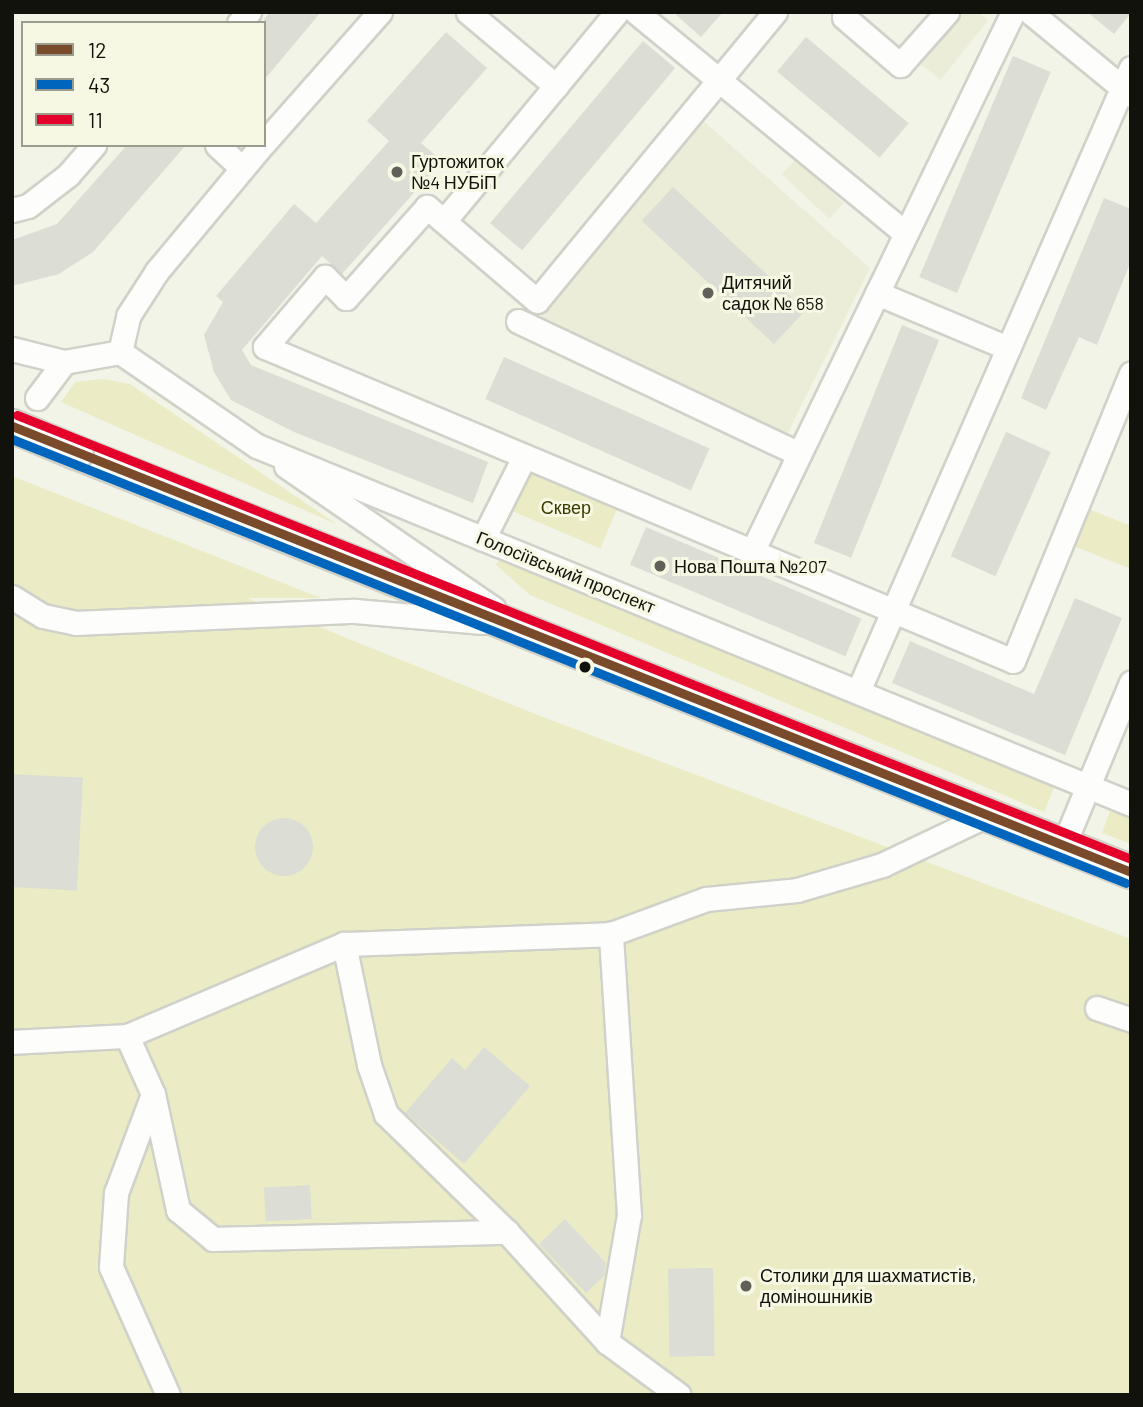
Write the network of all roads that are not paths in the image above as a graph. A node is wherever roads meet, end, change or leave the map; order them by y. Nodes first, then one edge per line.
1 (380, 12) edge
2 (468, 12) edge
3 (617, 12) edge
4 (636, 12) edge
5 (775, 12) edge
6 (947, 12) edge
7 (1013, 12) edge
8 (1030, 12) edge
9 (845, 17) dead end
10 (719, 81) junction
11 (1128, 84) edge
12 (556, 86) junction
13 (266, 141) edge
14 (92, 147) edge
15 (219, 147) edge
16 (260, 147) edge
17 (242, 168) junction
18 (12, 210) edge
19 (444, 221) junction
20 (905, 233) junction
21 (877, 293) junction
22 (518, 321) dead end
23 (1008, 348) junction
24 (12, 349) edge
25 (120, 352) junction
26 (64, 362) junction
27 (1131, 373) edge
28 (37, 397) dead end
29 (12, 426) edge
30 (257, 446) junction
31 (799, 454) junction
32 (524, 457) junction
33 (483, 539) junction
34 (751, 554) junction
35 (12, 597) edge
36 (892, 611) junction
37 (517, 625) junction
38 (1131, 682) edge
39 (859, 689) junction
40 (1086, 786) junction
41 (1131, 804) edge
42 (987, 815) junction
43 (1063, 846) junction
44 (1131, 872) edge
45 (611, 934) junction
46 (344, 944) junction
47 (1097, 1008) dead end
48 (1131, 1020) edge
49 (127, 1036) junction
50 (12, 1042) edge
51 (153, 1094) junction
52 (507, 1233) junction
53 (607, 1342) junction
54 (168, 1395) edge
55 (679, 1395) edge

1 - 13 street
2 - 12 street
3 - 12 street
4 - 10 street
5 - 10 street
6 - 9 street
7 - 20 street
8 - 11 street
10 - 19 street
10 - 20 street
11 - 23 street
12 - 19 street
14 - 18 street
15 - 17 street
16 - 17 street
17 - 25 street
19 - 32 street
20 - 21 street
21 - 23 street
21 - 31 street
22 - 31 street
23 - 36 street
24 - 26 street
25 - 26 street
25 - 30 street, Голосіївський проспект
26 - 28 street
27 - 36 street
29 - 37 highway, bridge
30 - 33 street, Голосіївський проспект
30 - 37 street
31 - 34 street
32 - 33 street
32 - 34 street
33 - 39 street, Голосіївський проспект
34 - 36 street
35 - 37 street
36 - 39 street
37 - 42 highway
38 - 40 street
39 - 40 street, Голосіївський проспект
40 - 41 street, Голосіївський проспект
40 - 43 street
42 - 43 highway
42 - 45 street
43 - 44 highway
45 - 46 street
45 - 53 street
46 - 49 street
46 - 52 street
47 - 48 street
49 - 50 street
49 - 51 street
51 - 52 street
51 - 54 street
52 - 53 street
53 - 55 street

